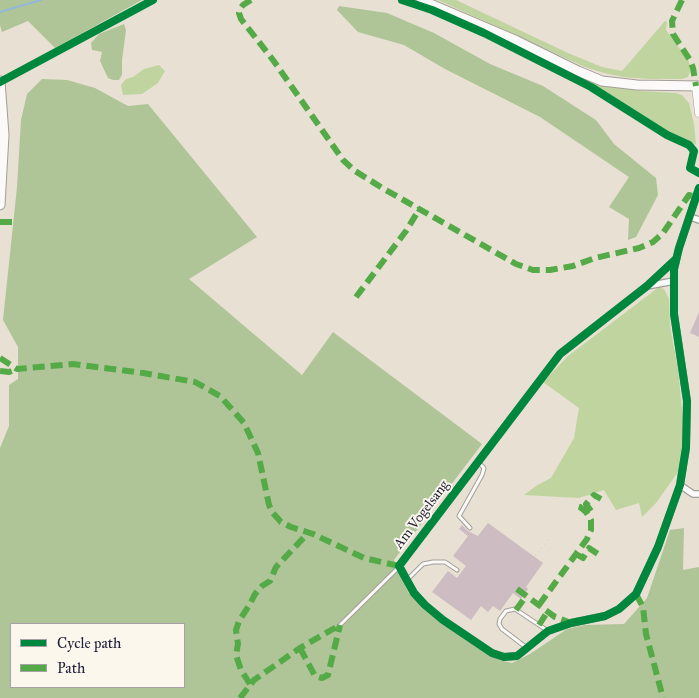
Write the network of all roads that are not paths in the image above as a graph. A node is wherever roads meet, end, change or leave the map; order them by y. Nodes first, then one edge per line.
1 (421, 0) edge
2 (0, 81) edge
3 (697, 86) edge
4 (699, 113) edge
5 (699, 188) edge
6 (0, 204) edge
7 (690, 217) junction
8 (699, 220) edge
9 (676, 259) junction
10 (674, 281) junction
11 (647, 286) junction
12 (478, 461) junction
13 (680, 486) junction
14 (699, 494) edge
15 (470, 528) dead end
16 (400, 566) junction
17 (457, 570) dead end
18 (406, 580) junction
19 (340, 625) dead end
20 (548, 631) junction
21 (528, 648) junction

1 - 3 main road
2 - 6 main road
3 - 4 street
5 - 7 street, Am Vogelsang
7 - 8 street
7 - 9 street, Am Vogelsang
9 - 10 street, Am Vogelsang
9 - 11 street, Am Vogelsang
10 - 11 street, Am Vogelsang
10 - 13 street, Am Vogelsang
11 - 12 street, Am Vogelsang
12 - 15 lane
12 - 16 street, Am Vogelsang
13 - 14 street
13 - 20 street, Am Vogelsang
16 - 18 street, Am Vogelsang
16 - 19 lane
17 - 18 lane
18 - 21 street, Am Vogelsang
20 - 21 street, Am Vogelsang
20 - 21 lane

